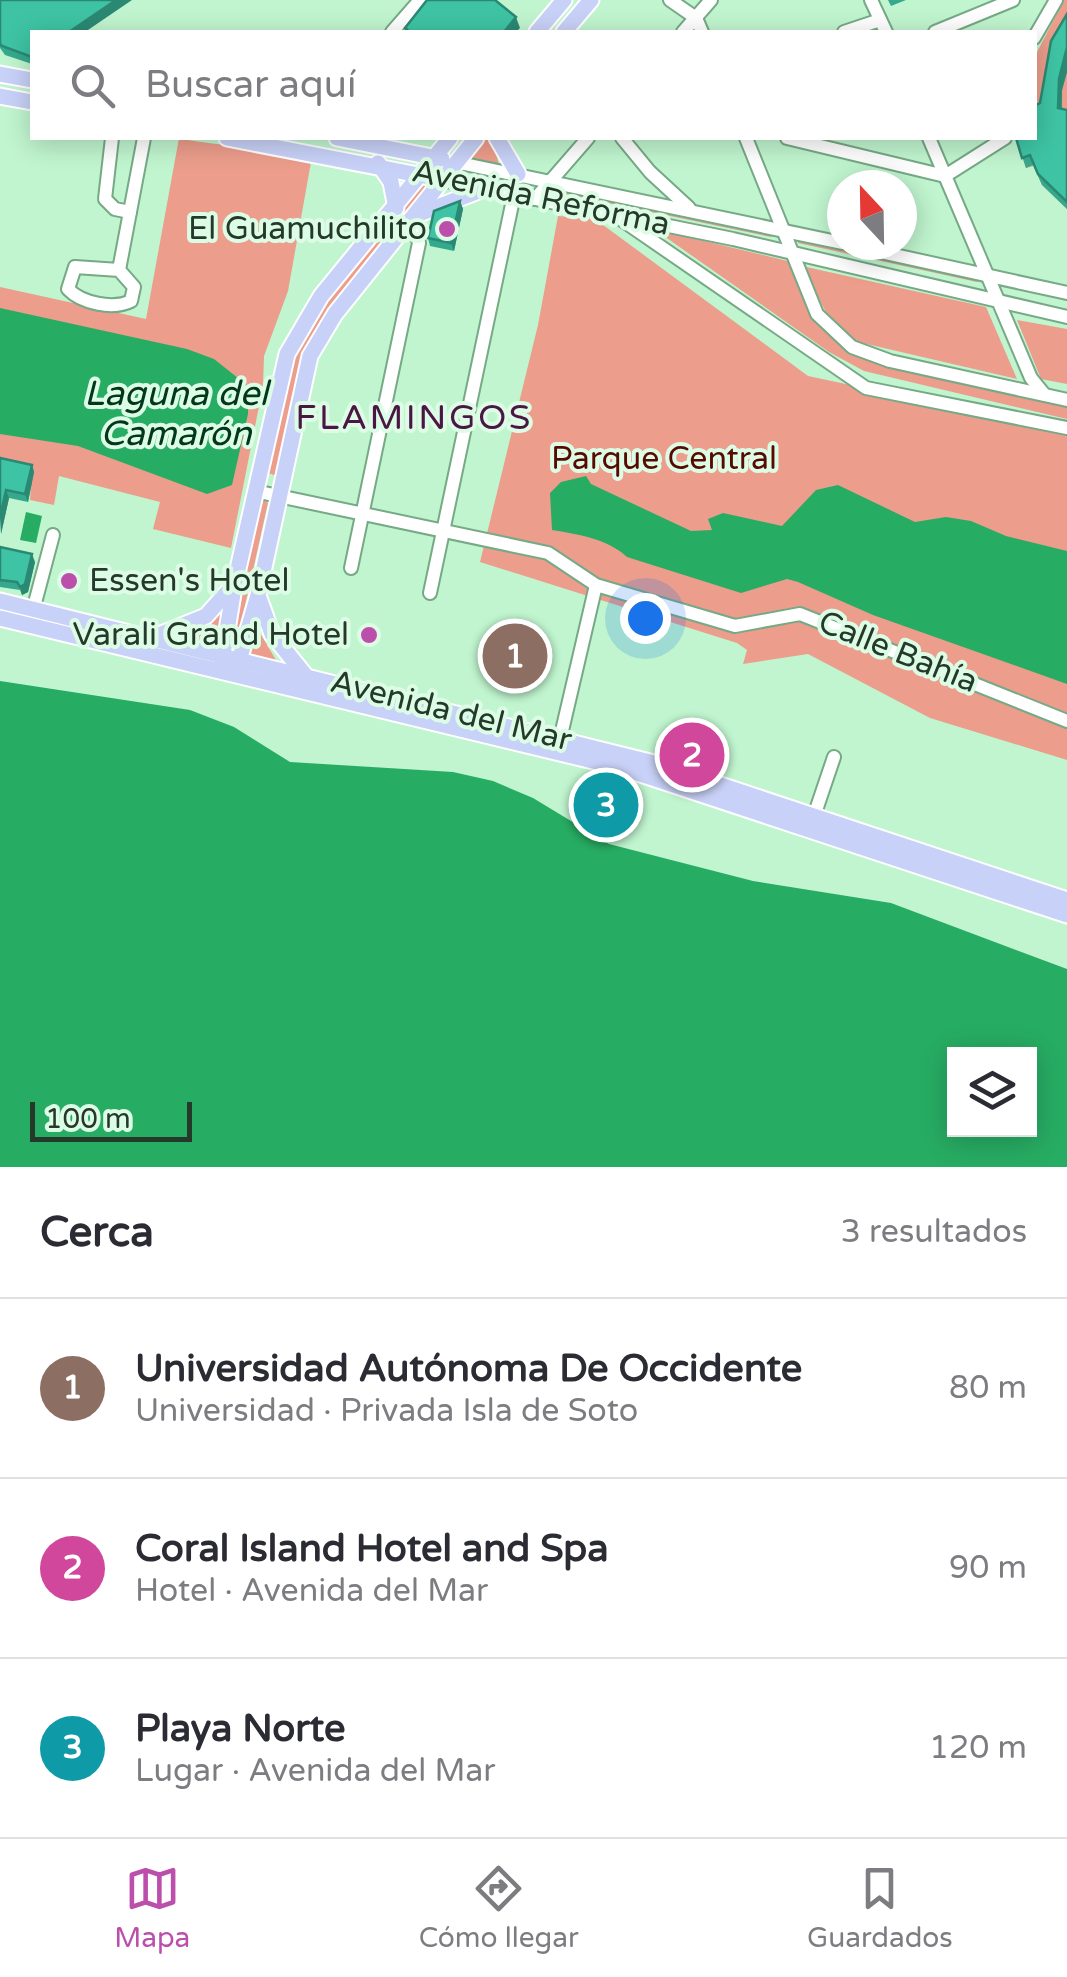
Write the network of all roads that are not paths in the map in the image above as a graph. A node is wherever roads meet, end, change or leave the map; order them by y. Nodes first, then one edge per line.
1 (420, 0) edge
2 (564, 0) edge
3 (591, 0) edge
4 (670, 0) edge
5 (711, 0) edge
6 (871, 0) edge
7 (1012, 0) edge
8 (1056, 0) edge
9 (992, 4) edge
10 (696, 18) junction
11 (883, 26) edge
12 (394, 30) edge
13 (539, 30) edge
14 (566, 30) edge
15 (685, 30) edge
16 (701, 30) edge
17 (857, 30) edge
18 (939, 30) edge
19 (1037, 33) edge
20 (0, 73) edge
21 (30, 80) edge
22 (0, 96) edge
23 (30, 102) edge
24 (112, 140) edge
25 (144, 140) edge
26 (252, 140) edge
27 (347, 140) edge
28 (448, 140) edge
29 (474, 140) edge
30 (498, 140) edge
31 (586, 140) edge
32 (624, 140) edge
33 (747, 140) edge
34 (795, 140) edge
35 (930, 140) edge
36 (1003, 140) edge
37 (290, 143) edge
38 (434, 157) junction
39 (455, 162) junction
40 (378, 164) junction
41 (420, 174) junction
42 (518, 174) junction
43 (945, 176) junction
44 (442, 180) junction
45 (549, 181) junction
46 (484, 190) junction
47 (514, 194) junction
48 (535, 198) junction
49 (396, 208) junction
50 (691, 209) junction
51 (130, 212) junction
52 (616, 215) junction
53 (413, 217) junction
54 (784, 229) junction
55 (827, 239) edge
56 (795, 255) junction
57 (912, 260) edge
58 (119, 270) junction
59 (990, 279) junction
60 (1067, 293) edge
61 (1000, 304) junction
62 (1067, 317) edge
63 (1046, 395) junction
64 (1067, 400) edge
65 (1067, 428) edge
66 (255, 491) junction
67 (279, 494) junction
68 (360, 512) junction
69 (442, 530) junction
70 (52, 535) dead end
71 (351, 568) dead end
72 (235, 582) junction
73 (596, 585) junction
74 (430, 593) dead end
75 (258, 595) junction
76 (0, 602) edge
77 (31, 617) junction
78 (0, 618) edge
79 (153, 637) junction
80 (229, 665) junction
81 (305, 675) junction
82 (1067, 721) edge
83 (559, 744) junction
84 (834, 757) dead end
85 (812, 822) junction
86 (1067, 900) edge
87 (1067, 915) edge

1 - 12 street
2 - 13 main road
3 - 14 main road
4 - 10 street
5 - 10 street
6 - 11 street
7 - 9 street
8 - 19 street
9 - 18 street
10 - 15 street
10 - 16 street
11 - 17 street
20 - 21 main road
22 - 23 main road
24 - 51 street
25 - 51 street
26 - 37 main road, Avenida Reforma
27 - 38 main road, Avenida Reforma
28 - 38 main road
29 - 39 main road
30 - 42 main road
31 - 45 street
32 - 50 street
33 - 54 street
34 - 43 street
35 - 43 street
36 - 43 street
37 - 40 main road, Avenida Reforma
38 - 39 main road, Avenida Reforma
38 - 41 main road
39 - 42 street, Avenida Reforma
39 - 44 main road
40 - 41 main road, Avenida Reforma
40 - 49 main road
41 - 44 main road, Avenida Reforma
41 - 49 main road
42 - 45 street, Avenida Reforma
43 - 59 street
44 - 46 street, Avenida Reforma
44 - 53 main road
45 - 48 street
45 - 50 street, Avenida Reforma
46 - 47 street, Avenida Reforma
46 - 53 main road
47 - 48 street, Avenida Reforma
47 - 69 street
48 - 52 street, Avenida Reforma
49 - 66 main road
50 - 54 street, Avenida Reforma
51 - 58 street
52 - 56 street, Avenida Reforma
52 - 65 street
53 - 67 main road
53 - 68 street
54 - 55 street, Avenida Reforma
54 - 56 street
56 - 61 street, Avenida Reforma
56 - 63 street
57 - 59 street, Avenida Reforma
58 - 58 street
59 - 60 street, Avenida Reforma
59 - 61 street
61 - 62 street, Avenida Reforma
61 - 63 street
63 - 64 street
66 - 67 street, Calle Bahía
66 - 72 main road
67 - 68 street, Calle Bahía
67 - 75 main road
68 - 69 street, Calle Bahía
68 - 71 street
69 - 73 street, Calle Bahía
69 - 74 street
70 - 77 street
72 - 79 main road
72 - 80 main road
73 - 82 street, Calle Bahía
73 - 83 street
75 - 80 main road
75 - 81 main road
76 - 77 main road, Avenida del Mar
77 - 78 main road, Avenida del Mar
77 - 79 main road, Avenida del Mar
77 - 80 main road, Avenida del Mar
79 - 80 main road, Avenida del Mar
80 - 81 main road, Avenida del Mar
80 - 83 main road, Avenida del Mar
81 - 83 main road, Avenida del Mar
83 - 85 main road, Avenida del Mar
84 - 85 street
85 - 86 main road, Avenida del Mar
85 - 87 main road, Avenida del Mar

